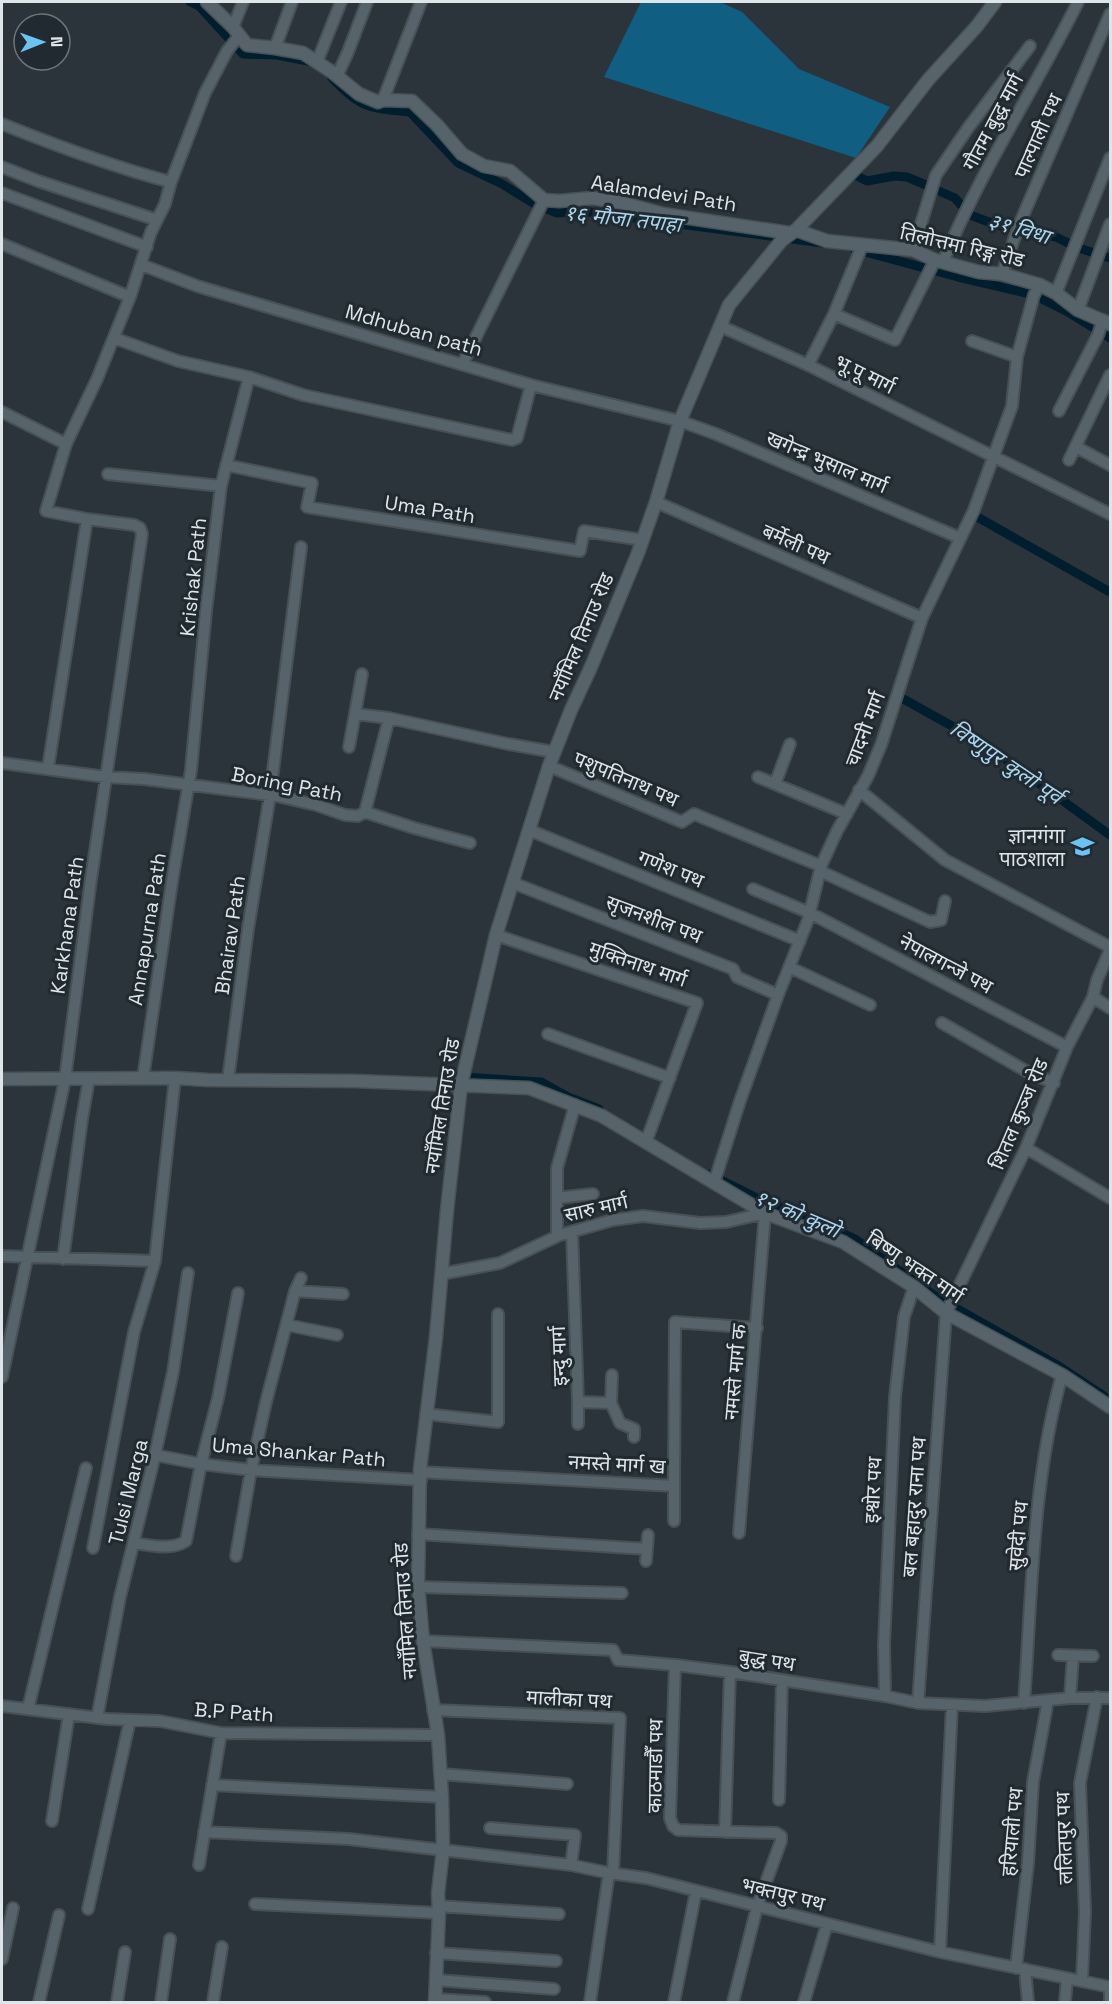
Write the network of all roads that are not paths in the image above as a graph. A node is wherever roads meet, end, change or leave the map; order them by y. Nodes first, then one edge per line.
1 (207, 2) edge
2 (243, 2) edge
3 (292, 2) edge
4 (341, 2) edge
5 (367, 2) edge
6 (421, 2) edge
7 (996, 2) edge
8 (1078, 2) edge
9 (1110, 14) edge
10 (236, 32) junction
11 (1030, 46) dead end
12 (275, 48) junction
13 (317, 62) junction
14 (337, 76) junction
15 (383, 100) junction
16 (2, 124) edge
17 (1110, 158) edge
18 (2, 167) edge
19 (171, 182) junction
20 (2, 193) edge
21 (544, 201) junction
22 (157, 220) junction
23 (1110, 224) edge
24 (789, 234) junction
25 (2, 244) edge
26 (862, 246) junction
27 (147, 247) junction
28 (914, 250) junction
29 (939, 261) junction
30 (142, 265) junction
31 (1002, 274) junction
32 (1040, 285) junction
33 (1056, 293) junction
34 (130, 297) junction
35 (1078, 310) junction
36 (834, 314) junction
37 (1107, 322) edge
38 (720, 326) junction
39 (114, 338) junction
40 (972, 341) dead end
41 (1017, 357) junction
42 (463, 363) junction
43 (808, 366) junction
44 (1110, 375) edge
45 (249, 377) junction
46 (531, 385) junction
47 (1059, 411) dead end
48 (2, 412) edge
49 (680, 421) junction
50 (66, 444) junction
51 (1076, 447) junction
52 (993, 455) junction
53 (1069, 460) dead end
54 (226, 465) junction
55 (1110, 465) edge
56 (108, 474) dead end
57 (221, 486) junction
58 (656, 502) junction
59 (1110, 514) edge
60 (87, 519) junction
61 (960, 538) junction
62 (643, 540) junction
63 (301, 547) dead end
64 (922, 618) junction
65 (362, 674) dead end
66 (355, 714) junction
67 (389, 718) junction
68 (790, 744) dead end
69 (349, 747) dead end
70 (555, 752) junction
71 (2, 763) edge
72 (549, 766) junction
73 (48, 768) junction
74 (106, 777) junction
75 (758, 777) dead end
76 (775, 784) junction
77 (188, 785) junction
78 (859, 790) junction
79 (270, 795) junction
80 (365, 812) junction
81 (846, 814) junction
82 (529, 830) junction
83 (470, 843) dead end
84 (821, 868) junction
85 (513, 883) junction
86 (753, 889) dead end
87 (945, 901) dead end
88 (810, 913) junction
89 (496, 935) junction
90 (800, 941) junction
91 (1110, 949) edge
92 (789, 967) junction
93 (778, 995) junction
94 (1093, 997) junction
95 (870, 1005) dead end
96 (1110, 1008) edge
97 (942, 1023) dead end
98 (549, 1034) dead end
99 (1066, 1047) junction
100 (143, 1078) junction
101 (175, 1078) junction
102 (670, 1078) junction
103 (2, 1079) edge
104 (65, 1079) junction
105 (89, 1079) junction
106 (228, 1080) junction
107 (1054, 1083) junction
108 (461, 1085) junction
109 (575, 1105) junction
110 (648, 1139) junction
111 (1026, 1148) junction
112 (715, 1179) junction
113 (593, 1194) dead end
114 (557, 1198) junction
115 (1110, 1198) edge
116 (765, 1213) junction
117 (572, 1232) junction
118 (557, 1236) junction
119 (2, 1256) edge
120 (28, 1257) junction
121 (63, 1259) junction
122 (155, 1261) junction
123 (188, 1273) dead end
124 (441, 1274) junction
125 (300, 1278) dead end
126 (914, 1287) junction
127 (295, 1291) junction
128 (238, 1293) dead end
129 (343, 1294) dead end
130 (946, 1313) junction
131 (498, 1314) dead end
132 (287, 1325) junction
133 (757, 1328) junction
134 (337, 1335) dead end
135 (612, 1375) dead end
136 (1062, 1375) junction
137 (2, 1377) edge
138 (578, 1402) junction
139 (611, 1403) junction
140 (1110, 1407) edge
141 (426, 1414) junction
142 (578, 1424) dead end
143 (634, 1437) dead end
144 (155, 1455) junction
145 (201, 1464) junction
146 (86, 1468) dead end
147 (251, 1470) junction
148 (420, 1476) junction
149 (674, 1486) junction
150 (674, 1521) dead end
151 (740, 1533) dead end
152 (418, 1534) junction
153 (648, 1535) dead end
154 (134, 1543) junction
155 (93, 1548) dead end
156 (647, 1549) junction
157 (236, 1556) dead end
158 (646, 1561) dead end
159 (419, 1587) junction
160 (622, 1593) dead end
161 (423, 1641) junction
162 (1058, 1655) dead end
163 (1073, 1656) junction
164 (1093, 1656) dead end
165 (675, 1665) junction
166 (730, 1672) junction
167 (782, 1680) junction
168 (885, 1696) junction
169 (1098, 1697) junction
170 (1070, 1698) junction
171 (1110, 1698) edge
172 (1048, 1700) junction
173 (918, 1703) junction
174 (1024, 1703) junction
175 (952, 1705) junction
176 (2, 1706) edge
177 (28, 1709) junction
178 (433, 1710) junction
179 (69, 1714) junction
180 (97, 1718) junction
181 (130, 1720) junction
182 (221, 1733) junction
183 (438, 1736) junction
184 (441, 1774) junction
185 (567, 1784) dead end
186 (212, 1785) junction
187 (442, 1797) junction
188 (779, 1800) dead end
189 (52, 1821) dead end
190 (489, 1828) dead end
191 (204, 1832) junction
192 (725, 1832) junction
193 (443, 1850) junction
194 (199, 1865) dead end
195 (571, 1865) junction
196 (611, 1874) junction
197 (696, 1891) junction
198 (255, 1905) dead end
199 (757, 1906) junction
200 (13, 1908) dead end
201 (88, 1909) dead end
202 (438, 1910) junction
203 (559, 1914) dead end
204 (59, 1915) dead end
205 (827, 1924) junction
206 (170, 1939) dead end
207 (222, 1947) dead end
208 (125, 1952) dead end
209 (940, 1952) junction
210 (436, 1953) junction
211 (2, 1959) edge
212 (556, 1961) dead end
213 (1021, 1968) junction
214 (1067, 1978) junction
215 (436, 1980) junction
216 (1082, 1980) junction
217 (1110, 1988) edge
218 (554, 1989) dead end
219 (435, 2000) edge
220 (39, 2002) edge
221 (117, 2002) edge
222 (160, 2002) edge
223 (213, 2002) edge
224 (485, 2002) edge
225 (590, 2002) edge
226 (674, 2002) edge
227 (733, 2002) edge
228 (804, 2002) edge
229 (1028, 2002) edge
230 (1065, 2002) edge
231 (1110, 2002) edge

1 - 10 street
2 - 10 street
3 - 12 street
4 - 13 street
5 - 14 street
6 - 15 street
7 - 24 street, नयाँमिल तिनाउ रोड
8 - 29 street, गौतम बुद्ध मार्ग
9 - 31 street, पाल्पाली पथ
10 - 12 street
10 - 19 street
11 - 28 street
12 - 13 street
13 - 14 street
14 - 15 street
15 - 21 street
16 - 19 street
17 - 33 street
18 - 22 street
19 - 22 street
20 - 27 street
21 - 24 street, Aalamdevi Path
21 - 42 street
22 - 27 street
23 - 35 street
24 - 26 street, तिलोत्तमा रिङ्ग रोड
24 - 38 street, नयाँमिल तिनाउ रोड
25 - 34 street
26 - 28 street, तिलोत्तमा रिङ्ग रोड
26 - 36 street
27 - 30 street
28 - 29 street, तिलोत्तमा रिङ्ग रोड
29 - 31 street, तिलोत्तमा रिङ्ग रोड
29 - 36 street, गौतम बुद्ध मार्ग
30 - 34 street
30 - 42 street, Mdhuban path
31 - 32 street, तिलोत्तमा रिङ्ग रोड
32 - 33 street, तिलोत्तमा रिङ्ग रोड
32 - 41 street, चादनी मार्ग
33 - 35 street, तिलोत्तमा रिङ्ग रोड
34 - 39 street
35 - 37 street, तिलोत्तमा रिङ्ग रोड
36 - 43 street
37 - 47 street
38 - 43 street, भू.पू मार्ग
38 - 49 street, नयाँमिल तिनाउ रोड
39 - 45 street
39 - 50 street
40 - 41 street
41 - 52 street, चादनी मार्ग
42 - 46 street, Mdhuban path
43 - 52 street, भू.पू मार्ग
44 - 51 street
45 - 46 street
45 - 54 street, Krishak Path
46 - 49 street, Mdhuban path
48 - 50 street
49 - 58 street, नयाँमिल तिनाउ रोड
49 - 61 street, खगेन्द्र भुसाल मार्ग
50 - 60 street
51 - 53 street
51 - 55 street
52 - 59 street, भू.पू मार्ग
52 - 61 street, चादनी मार्ग
54 - 57 street, Krishak Path
54 - 62 street, Uma Path
56 - 57 street
57 - 77 street, Krishak Path
58 - 62 street, नयाँमिल तिनाउ रोड
58 - 64 street, बर्मेली पथ
60 - 73 street
60 - 74 street, Karkhana Path
61 - 64 street, चादनी मार्ग
62 - 70 street, नयाँमिल तिनाउ रोड
63 - 79 street, Bhairav Path
64 - 78 street, चादनी मार्ग
65 - 66 street
66 - 67 street
66 - 69 street
67 - 70 street
67 - 80 street, Boring Path
68 - 76 street
70 - 72 street, नयाँमिल तिनाउ रोड
71 - 73 street, Boring Path
72 - 82 street, नयाँमिल तिनाउ रोड
72 - 84 street, पशुपतिनाथ पथ
73 - 74 street, Boring Path
74 - 77 street, Boring Path
74 - 104 street, Karkhana Path
75 - 76 street
76 - 81 street
77 - 79 street, Boring Path
77 - 100 street, Annapurna Path
78 - 81 street, चादनी मार्ग
78 - 91 street
79 - 80 street, Boring Path
79 - 106 street, Bhairav Path
80 - 83 street
81 - 84 street, चादनी मार्ग
82 - 85 street, नयाँमिल तिनाउ रोड
82 - 90 street, गणेश पथ
84 - 87 street
84 - 88 street, चादनी मार्ग
85 - 89 street, नयाँमिल तिनाउ रोड
85 - 93 street, सृजनशील पथ
86 - 88 street, नेपालगन्जे पथ
88 - 90 street, चादनी मार्ग
88 - 99 street, नेपालगन्जे पथ
89 - 102 street, मुक्तिनाथ मार्ग
89 - 108 street, नयाँमिल तिनाउ रोड
90 - 92 street, चादनी मार्ग
91 - 94 street, शितल कुञ्ज रोड
92 - 93 street, चादनी मार्ग
92 - 95 street
93 - 112 street, चादनी मार्ग
94 - 96 street
94 - 99 street, शितल कुञ्ज रोड
97 - 107 street
98 - 102 street
99 - 107 street, शितल कुञ्ज रोड
100 - 101 street, बिष्णु भक्त मार्ग
100 - 105 street, बिष्णु भक्त मार्ग
101 - 106 street, बिष्णु भक्त मार्ग
101 - 122 street
102 - 110 street, मुक्तिनाथ मार्ग
103 - 104 street, बिष्णु भक्त मार्ग
104 - 105 street, बिष्णु भक्त मार्ग
104 - 120 street, Karkhana Path
105 - 121 street
106 - 108 street, बिष्णु भक्त मार्ग
107 - 111 street, शितल कुञ्ज रोड
108 - 109 street, बिष्णु भक्त मार्ग
108 - 124 street, नयाँमिल तिनाउ रोड
109 - 110 street, बिष्णु भक्त मार्ग
109 - 114 street
110 - 112 street, बिष्णु भक्त मार्ग
111 - 115 street
111 - 130 street, शितल कुञ्ज रोड
112 - 116 street, बिष्णु भक्त मार्ग
113 - 114 street
114 - 118 street
116 - 117 street, सारु मार्ग
116 - 126 street, बिष्णु भक्त मार्ग
116 - 133 street, नमस्ते मार्ग क
117 - 118 street, सारु मार्ग
117 - 138 street, इन्दु मार्ग
118 - 124 street, सारु मार्ग
119 - 120 street
120 - 121 street
120 - 137 street, Karkhana Path
121 - 122 street
122 - 155 street
123 - 144 street, Tulsi Marga
124 - 141 street, नयाँमिल तिनाउ रोड
125 - 127 street
126 - 130 street, बिष्णु भक्त मार्ग
126 - 168 street, इश्वोर पथ
127 - 129 street
127 - 132 street
128 - 145 street, Uma Shankar Path
130 - 136 street, बिष्णु भक्त मार्ग
130 - 173 street, बल बहादुर राना पथ
131 - 141 street
132 - 134 street
132 - 147 street
133 - 149 street, नमस्ते मार्ग ख
133 - 151 street, नमस्ते मार्ग क
135 - 139 street
136 - 140 street, बिष्णु भक्त मार्ग
136 - 174 street, सुवेदी पथ
138 - 139 street, इन्दु मार्ग
138 - 142 street
139 - 143 street
141 - 148 street, नयाँमिल तिनाउ रोड
144 - 145 street
144 - 154 street, Tulsi Marga
145 - 147 street, Uma Shankar Path
145 - 154 street
146 - 177 street
147 - 148 street, Uma Shankar Path
147 - 157 street
148 - 149 street, नमस्ते मार्ग ख
148 - 152 street, नयाँमिल तिनाउ रोड
149 - 150 street
152 - 156 street
152 - 159 street, नयाँमिल तिनाउ रोड
153 - 156 street
154 - 180 street, Tulsi Marga
156 - 158 street
159 - 160 street
159 - 161 street, नयाँमिल तिनाउ रोड
161 - 165 street, बुद्ध पथ
161 - 178 street, नयाँमिल तिनाउ रोड
162 - 163 street
163 - 164 street
163 - 170 street
165 - 166 street, बुद्ध पथ
165 - 192 street, काठमाडौँ पथ
166 - 167 street, बुद्ध पथ
166 - 192 street
167 - 168 street, बुद्ध पथ
167 - 188 street
168 - 173 street, बुद्ध पथ
169 - 170 street, बुद्ध पथ
169 - 171 street, बुद्ध पथ
169 - 216 street, ललितपुर पथ
170 - 172 street, बुद्ध पथ
172 - 174 street, बुद्ध पथ
172 - 213 street, हरियाली पथ
173 - 175 street, बुद्ध पथ
174 - 175 street, बुद्ध पथ
175 - 209 street
176 - 177 street, B.P Path
177 - 179 street, B.P Path
178 - 183 street, नयाँमिल तिनाउ रोड
178 - 196 street, मालीका पथ
179 - 180 street, B.P Path
179 - 189 street
180 - 181 street, B.P Path
181 - 182 street, B.P Path
181 - 201 street
182 - 183 street, B.P Path
182 - 186 street
183 - 184 street, नयाँमिल तिनाउ रोड
184 - 185 street
184 - 187 street, नयाँमिल तिनाउ रोड
186 - 187 street
186 - 191 street
187 - 193 street, नयाँमिल तिनाउ रोड
190 - 195 street
191 - 193 street, भक्तपुर पथ
191 - 194 street
192 - 199 street, काठमाडौँ पथ
193 - 195 street, भक्तपुर पथ
193 - 202 street, नयाँमिल तिनाउ रोड
195 - 196 street, भक्तपुर पथ
196 - 197 street, भक्तपुर पथ
196 - 225 street
197 - 199 street, भक्तपुर पथ
197 - 226 street
198 - 202 street
199 - 205 street, भक्तपुर पथ
199 - 227 street
200 - 211 street
202 - 203 street
202 - 210 street, नयाँमिल तिनाउ रोड
204 - 220 street
205 - 209 street, भक्तपुर पथ
205 - 228 street
206 - 222 street
207 - 223 street
208 - 221 street
209 - 213 street, भक्तपुर पथ
210 - 212 street
210 - 215 street, नयाँमिल तिनाउ रोड
213 - 214 street, भक्तपुर पथ
213 - 229 street, हरियाली पथ
214 - 216 street, भक्तपुर पथ
214 - 230 street
215 - 218 street
215 - 219 street, नयाँमिल तिनाउ रोड
216 - 217 street, भक्तपुर पथ
217 - 231 street
219 - 224 street

